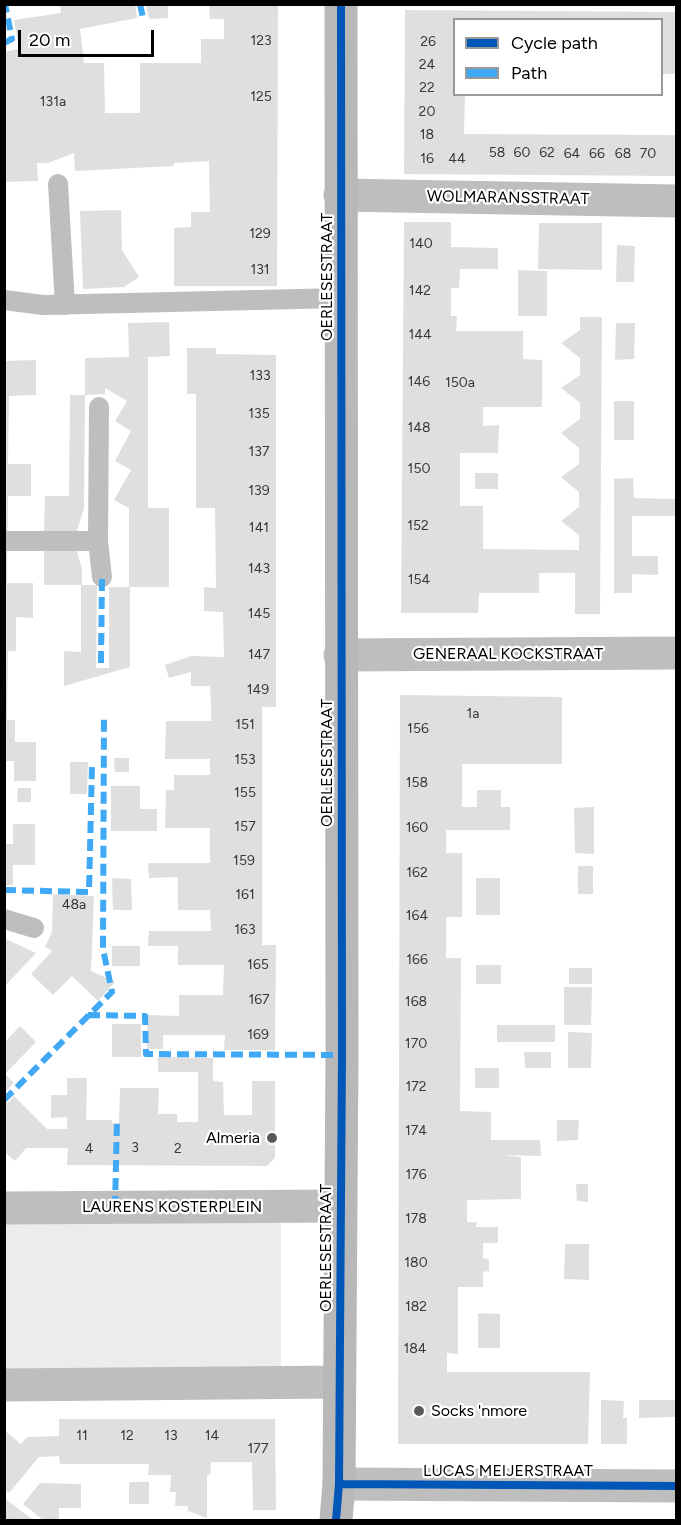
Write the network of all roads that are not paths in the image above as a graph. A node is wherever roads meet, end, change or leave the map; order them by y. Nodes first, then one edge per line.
1 (341, 4) edge
2 (58, 184) dead end
3 (340, 195) junction
4 (676, 201) edge
5 (341, 298) junction
6 (4, 300) edge
7 (65, 305) junction
8 (99, 407) dead end
9 (8, 541) dead end
10 (98, 541) junction
11 (102, 577) dead end
12 (676, 654) edge
13 (340, 655) junction
14 (4, 919) edge
15 (34, 928) dead end
16 (340, 1206) junction
17 (4, 1208) edge
18 (339, 1382) junction
19 (4, 1385) edge
20 (339, 1484) junction
21 (676, 1486) edge
22 (336, 1521) edge

1 - 3 street, OERLESESTRAAT
2 - 7 lane
3 - 4 street, WOLMARANSSTRAAT
3 - 5 street, OERLESESTRAAT
5 - 7 lane
5 - 13 street, OERLESESTRAAT
6 - 7 lane
8 - 10 lane
9 - 10 lane
10 - 11 lane
12 - 13 street, GENERAAL KOCKSTRAAT
13 - 16 street, OERLESESTRAAT
14 - 15 lane
16 - 17 street, LAURENS KOSTERPLEIN
16 - 18 street, OERLESESTRAAT
18 - 19 street
18 - 20 street, OERLESESTRAAT
20 - 21 street, LUCAS MEIJERSTRAAT
20 - 22 street, OERLESESTRAAT

